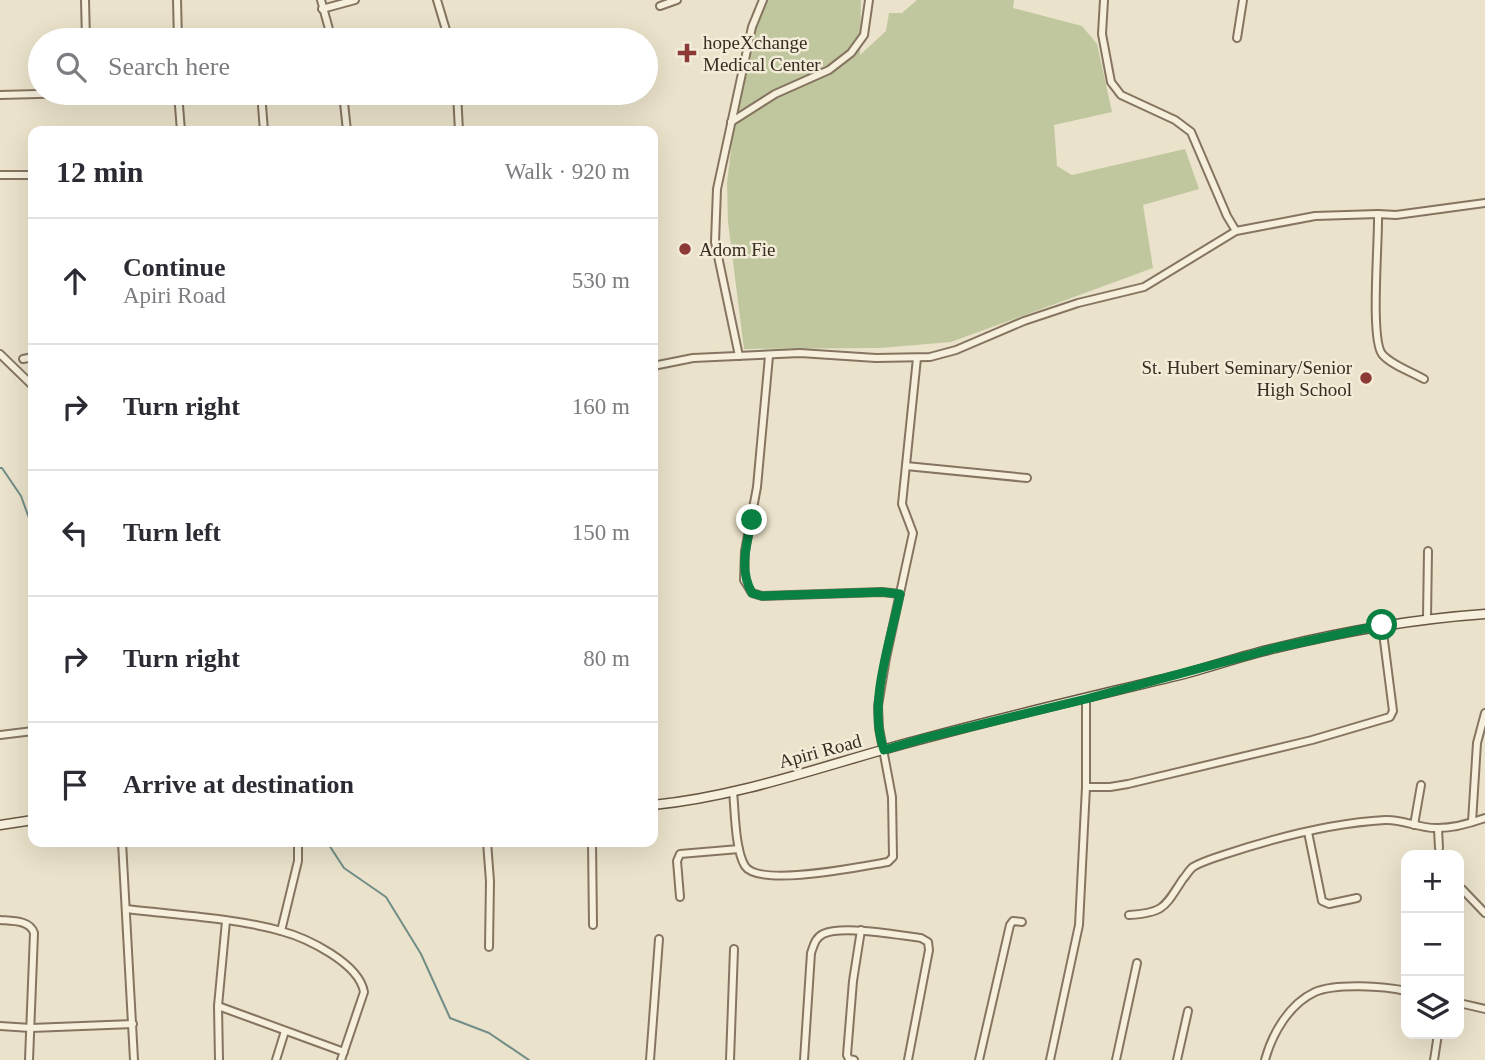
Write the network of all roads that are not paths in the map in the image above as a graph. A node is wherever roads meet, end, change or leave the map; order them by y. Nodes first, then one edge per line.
1 (85, 0) edge
2 (177, 0) edge
3 (321, 0) edge
4 (355, 0) edge
5 (437, 0) edge
6 (677, 0) edge
7 (763, 0) edge
8 (869, 0) edge
9 (1104, 0) edge
10 (1243, 0) edge
11 (660, 6) dead end
12 (323, 9) junction
13 (86, 28) edge
14 (178, 28) edge
15 (329, 28) edge
16 (445, 28) edge
17 (1237, 38) dead end
18 (28, 94) edge
19 (0, 95) edge
20 (179, 105) edge
21 (262, 105) edge
22 (344, 105) edge
23 (458, 105) edge
24 (731, 122) junction
25 (181, 126) edge
26 (264, 126) edge
27 (346, 126) edge
28 (459, 126) edge
29 (0, 175) edge
30 (28, 175) edge
31 (1485, 202) edge
32 (1378, 214) junction
33 (1236, 231) junction
34 (0, 354) edge
35 (739, 356) junction
36 (769, 356) junction
37 (28, 358) edge
38 (917, 358) junction
39 (23, 359) dead end
40 (658, 365) edge
41 (1424, 379) dead end
42 (28, 381) edge
43 (906, 466) junction
44 (1027, 478) dead end
45 (1428, 551) dead end
46 (900, 594) junction
47 (1485, 614) edge
48 (1427, 618) junction
49 (1382, 625) junction
50 (1086, 699) junction
51 (1485, 713) edge
52 (28, 732) edge
53 (0, 735) edge
54 (1481, 743) edge
55 (884, 750) junction
56 (1422, 785) dead end
57 (1086, 787) junction
58 (733, 791) junction
59 (658, 804) edge
60 (1485, 818) edge
61 (28, 821) edge
62 (1472, 822) junction
63 (0, 825) edge
64 (1414, 825) junction
65 (1438, 828) junction
66 (1308, 832) junction
67 (122, 847) edge
68 (298, 847) edge
69 (487, 847) edge
70 (592, 847) edge
71 (1439, 848) dead end
72 (740, 849) junction
73 (1464, 892) edge
74 (680, 897) dead end
75 (1357, 898) dead end
76 (127, 909) junction
77 (1485, 913) edge
78 (1129, 915) dead end
79 (0, 920) edge
80 (226, 921) junction
81 (1022, 922) dead end
82 (593, 925) dead end
83 (861, 930) junction
84 (281, 931) junction
85 (659, 939) dead end
86 (489, 947) dead end
87 (734, 949) dead end
88 (1137, 963) dead end
89 (1401, 990) edge
90 (1464, 1004) edge
91 (218, 1006) junction
92 (1485, 1009) edge
93 (1188, 1011) dead end
94 (133, 1024) junction
95 (0, 1026) edge
96 (31, 1028) junction
97 (285, 1031) junction
98 (1437, 1039) edge
99 (344, 1052) junction
100 (29, 1060) edge
101 (134, 1060) edge
102 (219, 1060) edge
103 (276, 1060) edge
104 (341, 1060) edge
105 (650, 1060) edge
106 (730, 1060) edge
107 (804, 1060) edge
108 (854, 1060) edge
109 (908, 1060) edge
110 (979, 1060) edge
111 (1050, 1060) edge
112 (1116, 1060) edge
113 (1177, 1060) edge
114 (1265, 1060) edge
115 (1434, 1060) edge

1 - 13 street
2 - 14 street
3 - 12 street
4 - 12 street
5 - 16 street
6 - 11 street
7 - 24 street
8 - 24 street
9 - 33 street
10 - 17 street
12 - 15 street
18 - 19 street
20 - 25 street
21 - 26 street
22 - 27 street
23 - 28 street
24 - 35 street
29 - 30 street
31 - 32 street
32 - 33 street
32 - 41 street
33 - 38 street
34 - 42 street
35 - 36 street
35 - 40 street
36 - 38 street
36 - 46 street
37 - 39 street
38 - 43 street
43 - 44 street
43 - 46 street
45 - 48 street
46 - 55 street
47 - 48 street, Apiri Road
48 - 49 street, Apiri Road
49 - 50 street, Apiri Road
49 - 57 street
50 - 55 street, Apiri Road
50 - 57 street
51 - 54 street
52 - 53 street
54 - 62 street
55 - 58 street, Apiri Road
55 - 72 street
56 - 64 street
57 - 111 street
58 - 59 street, Apiri Road
58 - 72 street
60 - 62 street
61 - 63 street
62 - 65 street
64 - 65 street
64 - 66 street
65 - 71 street
66 - 75 street
66 - 78 street
67 - 76 street
68 - 84 street
69 - 86 street
70 - 82 street
72 - 74 street
73 - 77 street
76 - 80 street
76 - 94 street
79 - 96 street
80 - 84 street
80 - 91 street
81 - 110 street
83 - 107 street
83 - 108 street
83 - 109 street
84 - 99 street
85 - 105 street
87 - 106 street
88 - 112 street
89 - 114 street
90 - 92 street
91 - 97 street
91 - 102 street
93 - 113 street
94 - 96 street
94 - 101 street
95 - 96 street
96 - 100 street
97 - 99 street
97 - 103 street
98 - 115 street
99 - 104 street

